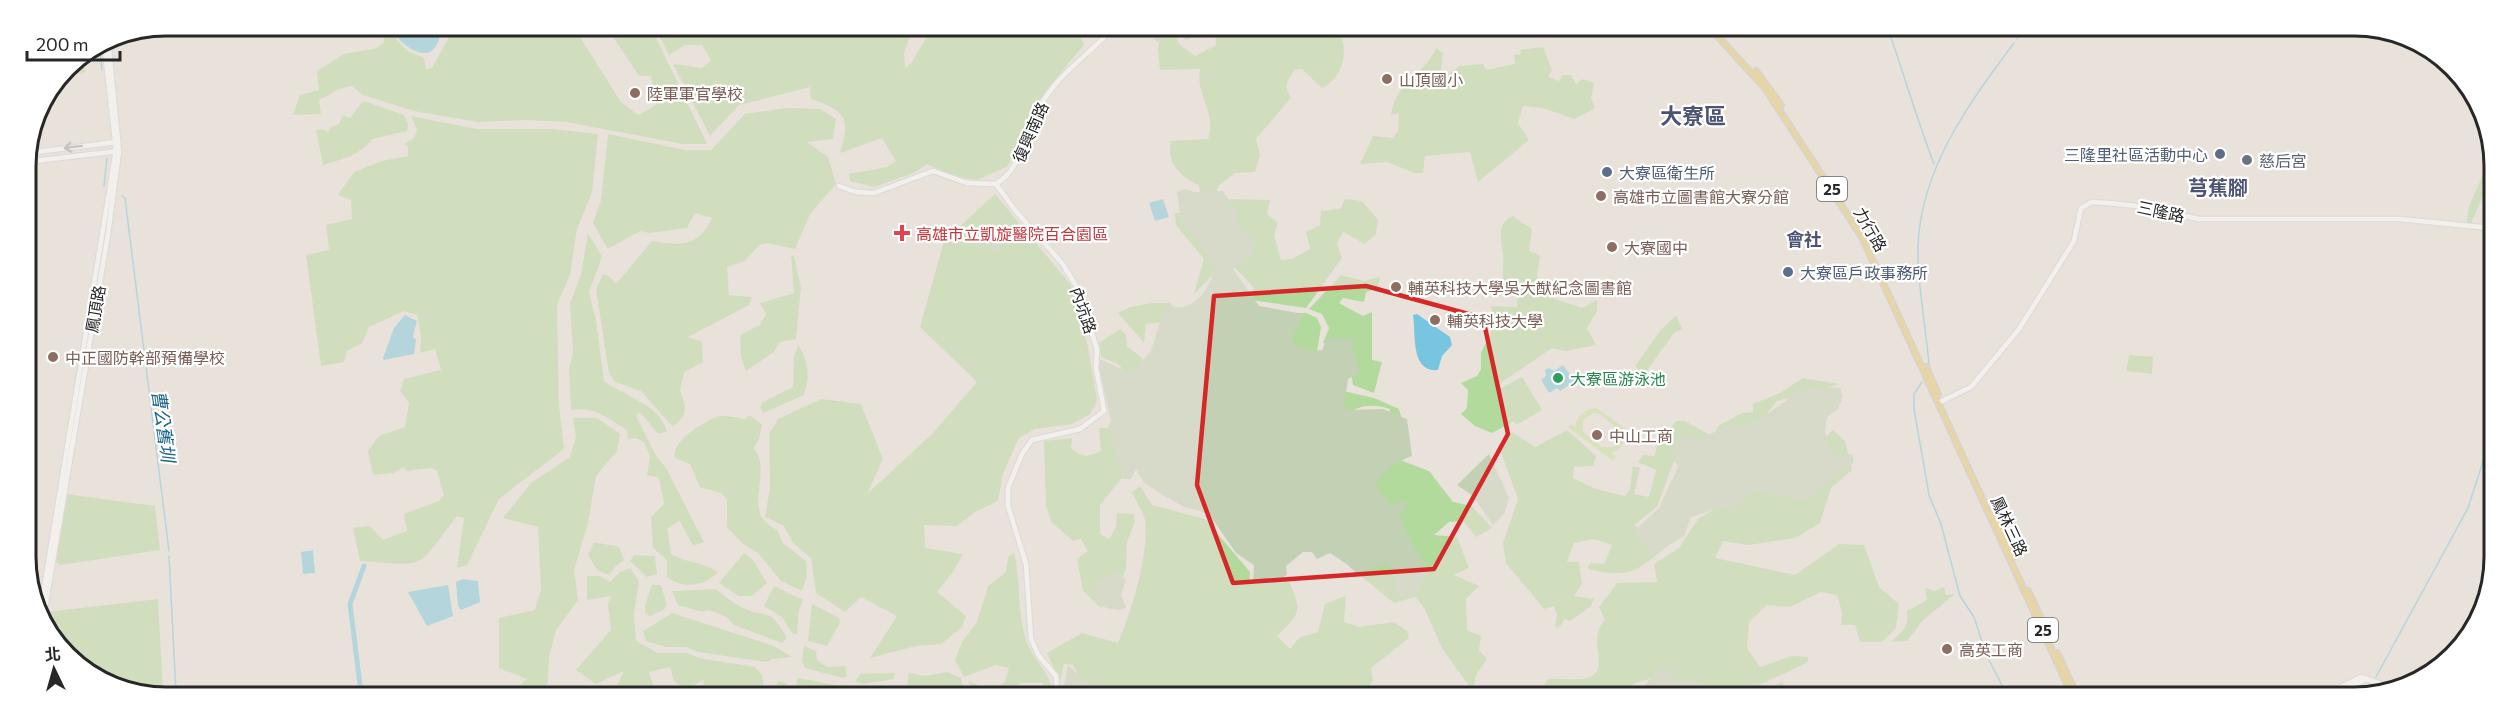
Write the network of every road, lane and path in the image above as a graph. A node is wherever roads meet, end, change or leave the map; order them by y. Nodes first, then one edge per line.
1 (1103, 36) edge
2 (1717, 36) edge
3 (1722, 36) edge
4 (107, 50) edge
5 (118, 142) junction
6 (118, 151) junction
7 (37, 152) edge
8 (36, 161) edge
9 (996, 184) junction
10 (839, 186) dead end
11 (2484, 227) edge
12 (1925, 367) junction
13 (1940, 402) junction
14 (43, 598) edge
15 (45, 605) edge
16 (2363, 678) junction
17 (2380, 684) edge
18 (1057, 687) edge
19 (2071, 687) edge
20 (2343, 687) edge
21 (2348, 687) edge

1 - 9 street, 復興南路
2 - 12 main road, 力行路 / 25
3 - 12 main road, 力行路 / 25
4 - 5 street, 鳳頂路
5 - 6 street, 鳳頂路
5 -> 7 street
6 - 8 street
6 - 14 street, 鳳頂路
6 - 15 street, 鳳頂路
9 - 10 street
9 - 18 street, 內坑路
11 - 13 street, 三隆路
12 - 13 main road, 鳳林三路 / 25
13 - 19 main road, 鳳林三路 / 25
16 - 17 street
16 - 20 street
16 - 21 street

